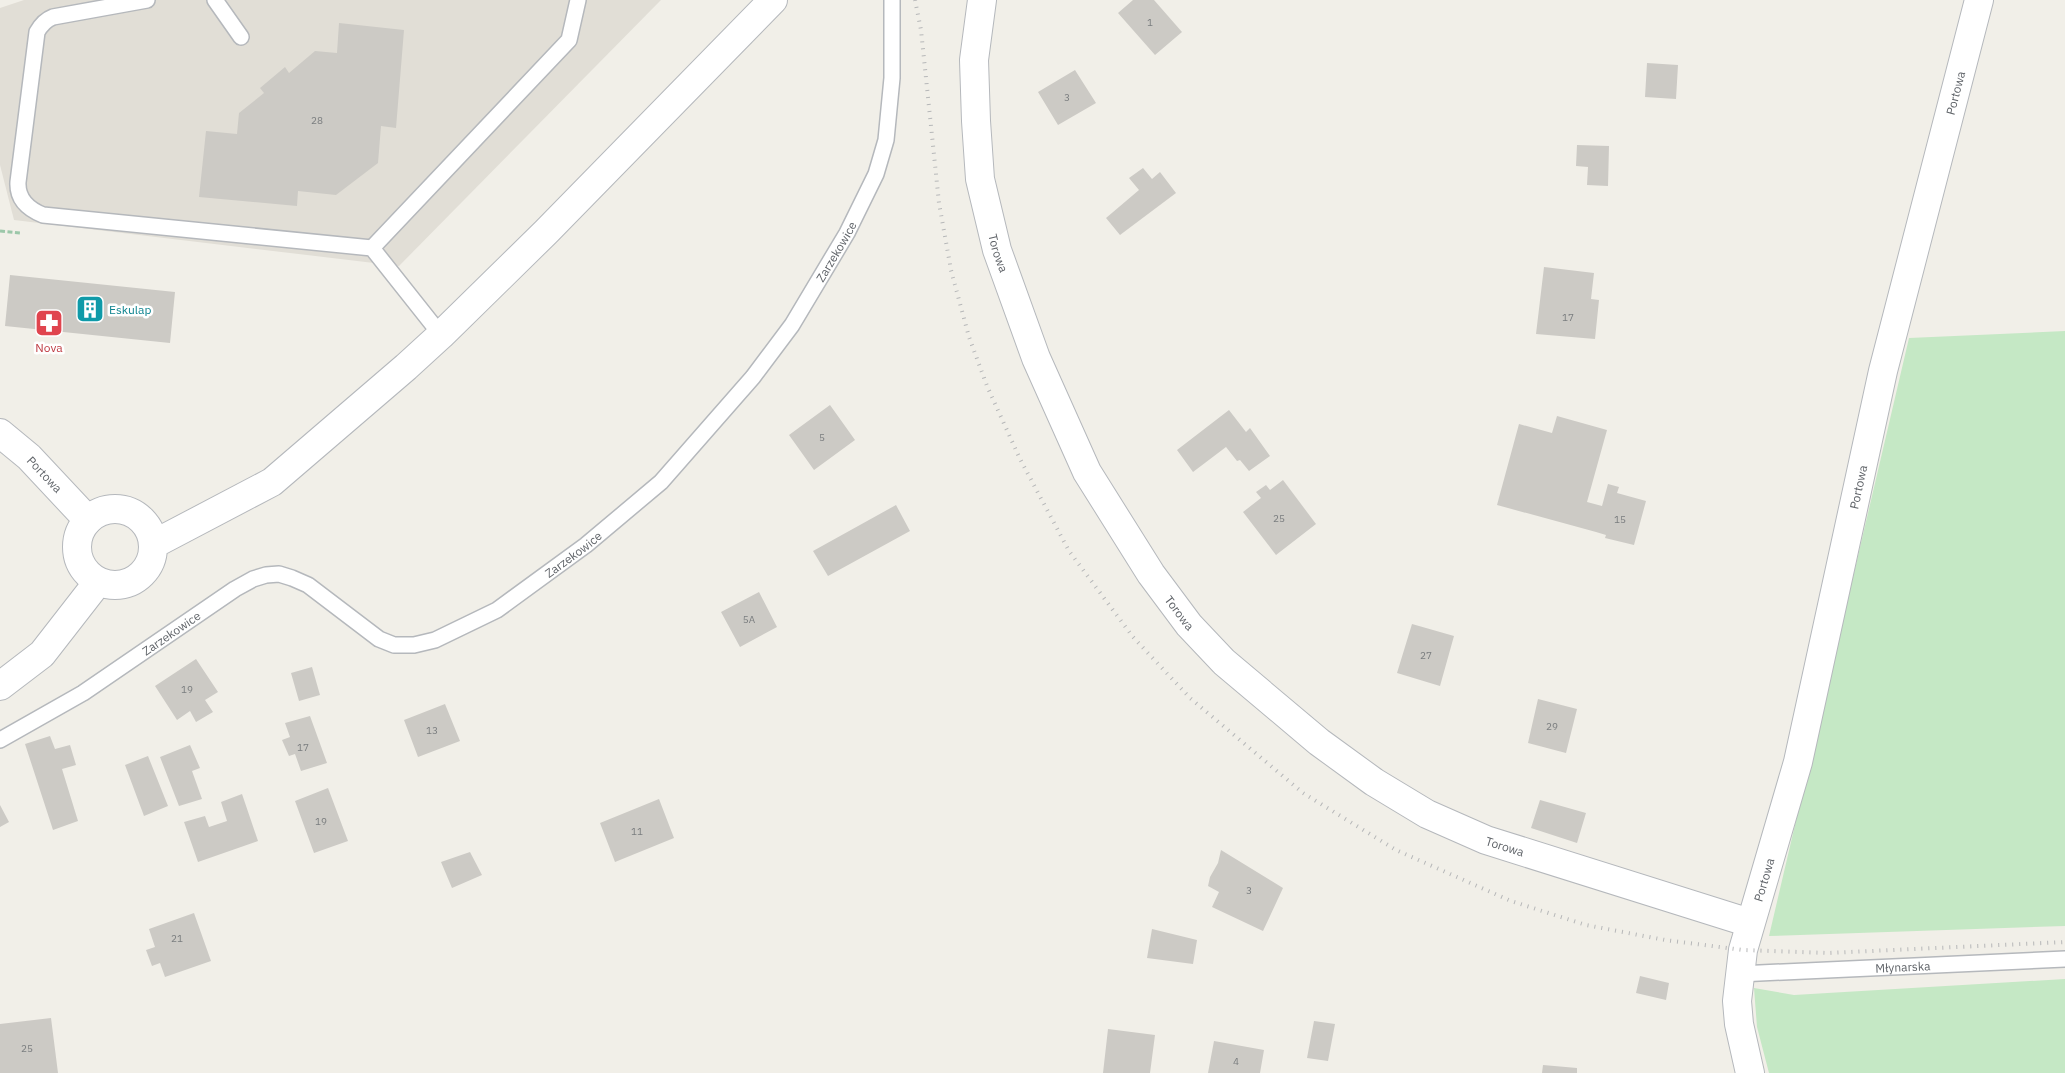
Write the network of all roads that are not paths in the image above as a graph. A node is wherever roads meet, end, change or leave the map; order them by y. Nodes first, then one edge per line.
1 (147, 0) edge
2 (215, 0) edge
3 (578, 0) edge
4 (773, 0) edge
5 (892, 0) edge
6 (982, 0) edge
7 (1979, 0) edge
8 (241, 36) dead end
9 (372, 248) junction
10 (441, 335) junction
11 (0, 432) edge
12 (88, 520) junction
13 (154, 544) junction
14 (98, 582) junction
15 (0, 686) edge
16 (0, 740) edge
17 (1750, 923) junction
18 (2065, 959) edge
19 (1739, 974) junction
20 (1750, 1073) edge

1 - 9 lane
2 - 8 lane
3 - 9 lane
4 - 10 street
5 - 16 lane, Zarzekowice
6 - 17 street, Torowa
7 - 17 street, Portowa
9 - 10 lane
10 - 13 street
11 - 12 street, Portowa
12 - 13 street
12 - 14 street
13 - 14 street
14 - 15 street
17 - 19 street, Portowa
18 - 19 lane, Młynarska
19 - 20 street, Portowa

